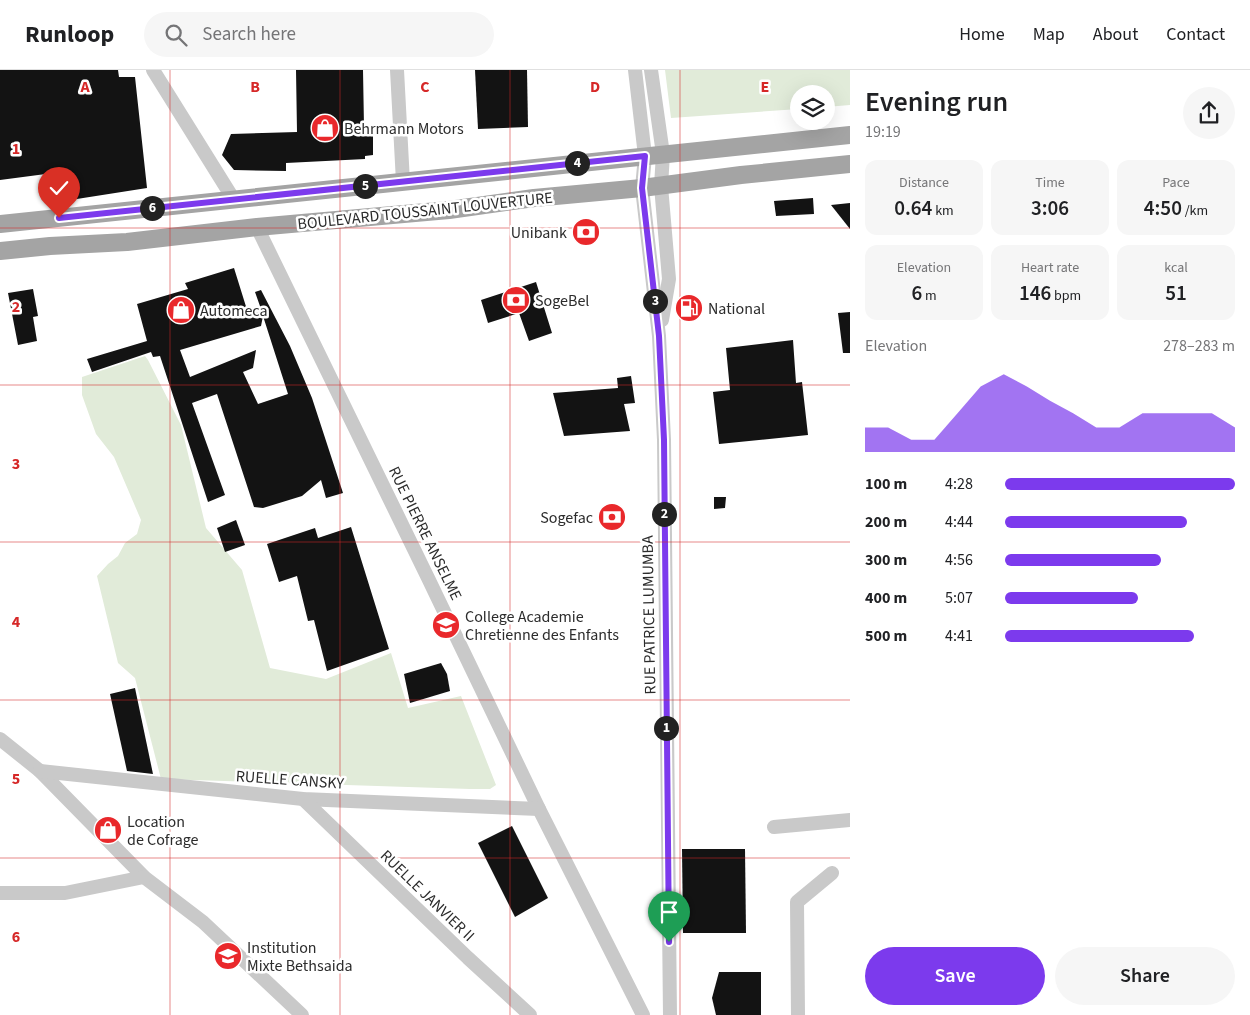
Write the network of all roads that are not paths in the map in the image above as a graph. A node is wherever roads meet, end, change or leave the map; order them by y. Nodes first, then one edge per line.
1 (153, 70) edge
2 (397, 70) edge
3 (635, 70) edge
4 (651, 70) edge
5 (850, 135) edge
6 (664, 154) junction
7 (645, 156) junction
8 (850, 164) edge
9 (403, 182) junction
10 (661, 186) junction
11 (642, 188) junction
12 (234, 200) junction
13 (0, 224) edge
14 (257, 228) junction
15 (0, 251) edge
16 (659, 336) junction
17 (0, 739) edge
18 (40, 771) junction
19 (303, 799) junction
20 (539, 809) junction
21 (850, 820) edge
22 (774, 827) dead end
23 (832, 873) dead end
24 (144, 877) junction
25 (0, 892) edge
26 (302, 1015) edge
27 (530, 1015) edge
28 (643, 1015) edge
29 (670, 1015) edge
30 (798, 1015) edge

1 - 12 street
2 - 9 street
3 - 7 street, RUE PATRICE LUMUMBA
4 - 6 street, RUE PATRICE LUMUMBA
5 - 6 main road, BOULEVARD TOUSSAINT LOUVERTURE
6 - 7 main road, BOULEVARD TOUSSAINT LOUVERTURE
6 - 10 street, RUE PATRICE LUMUMBA
7 - 9 main road, BOULEVARD TOUSSAINT LOUVERTURE
7 - 11 street, RUE PATRICE LUMUMBA
8 - 10 main road, BOULEVARD TOUSSAINT LOUVERTURE
9 - 12 main road, BOULEVARD TOUSSAINT LOUVERTURE
10 - 11 main road, BOULEVARD TOUSSAINT LOUVERTURE
10 - 16 street, RUE PATRICE LUMUMBA
11 - 14 main road, BOULEVARD TOUSSAINT LOUVERTURE
11 - 16 street, RUE PATRICE LUMUMBA
12 - 13 main road, BOULEVARD TOUSSAINT LOUVERTURE
14 - 15 main road, BOULEVARD TOUSSAINT LOUVERTURE
14 - 20 street, RUE PIERRE ANSELME
16 - 29 street, RUE PATRICE LUMUMBA
17 - 18 street
18 - 19 street, RUELLE CANSKY
18 - 24 street
19 - 20 street, RUELLE CANSKY
19 - 27 street, RUELLE JANVIER II
20 - 28 street, RUE PIERRE ANSELME
21 - 22 street
23 - 30 street
24 - 25 street
24 - 26 street

